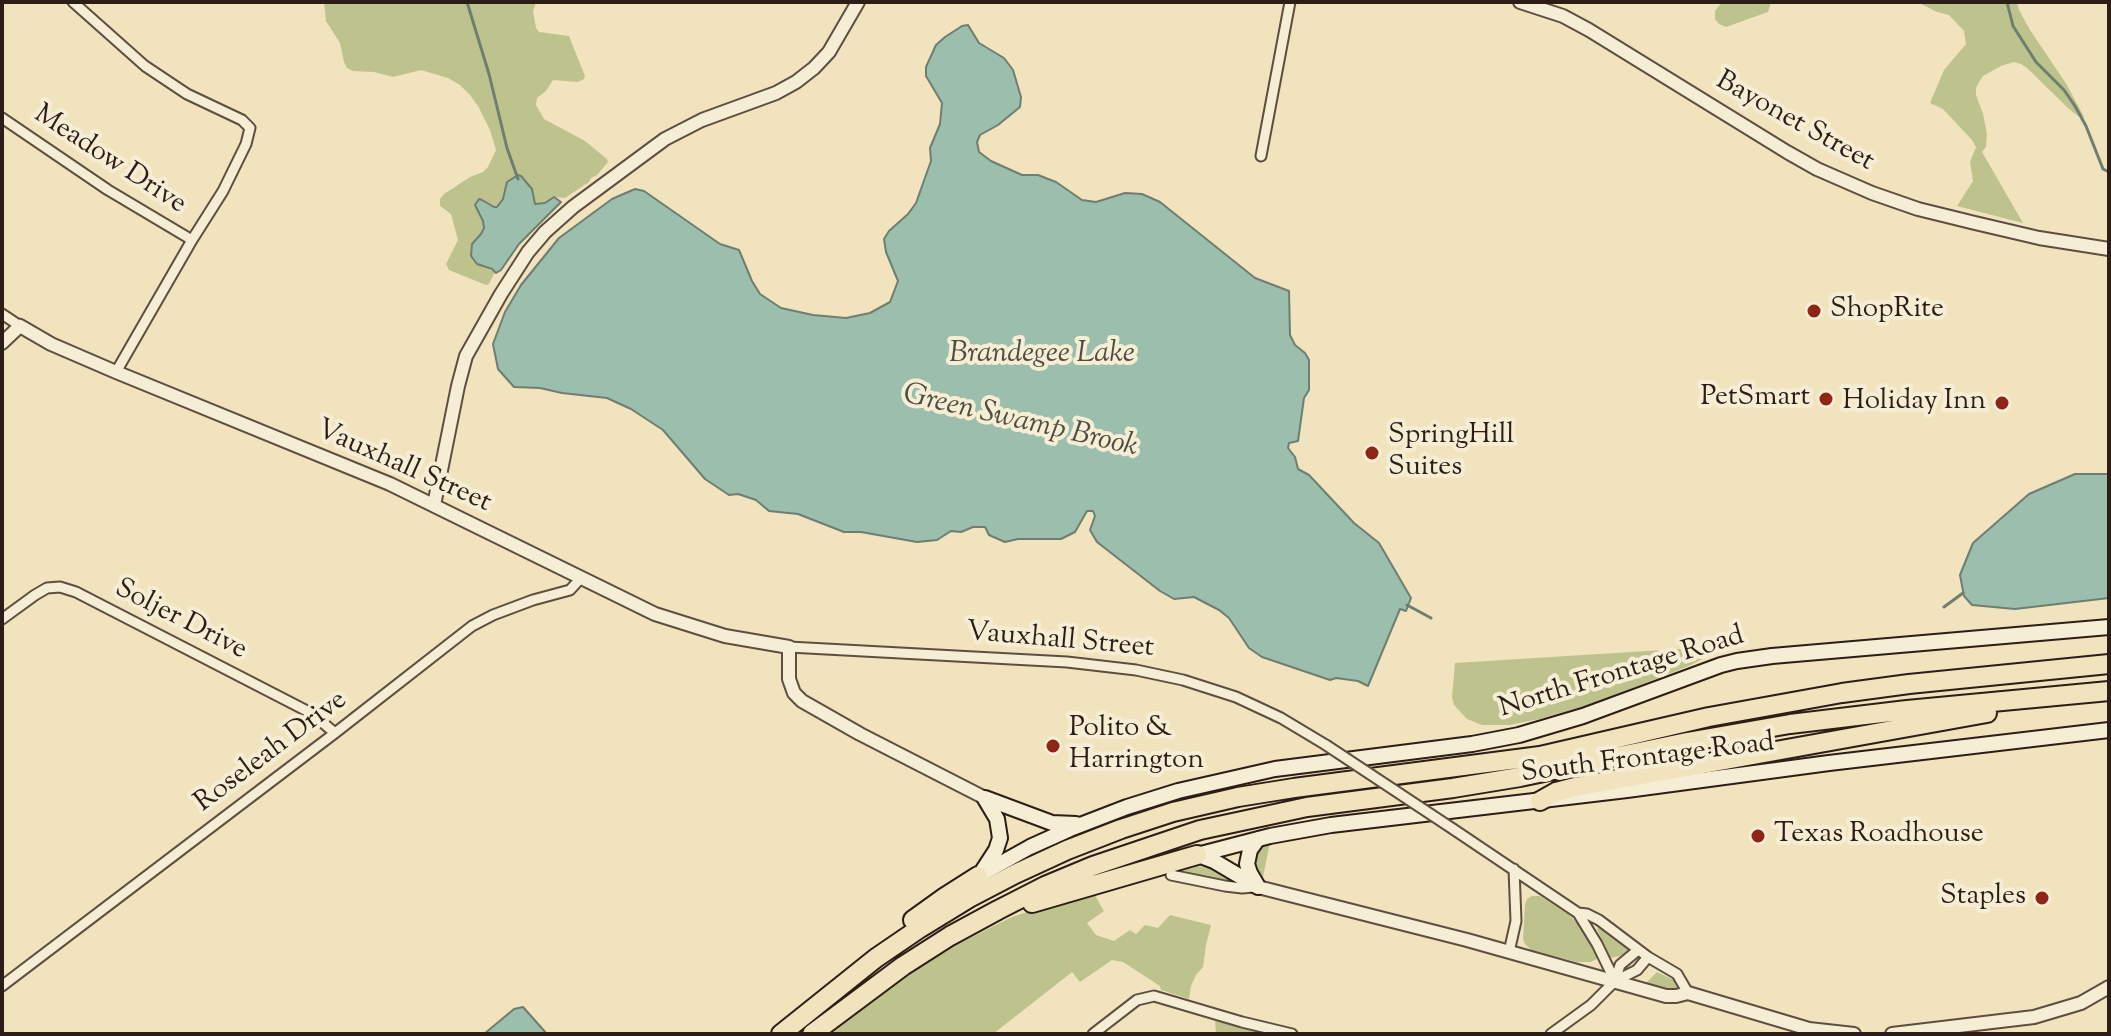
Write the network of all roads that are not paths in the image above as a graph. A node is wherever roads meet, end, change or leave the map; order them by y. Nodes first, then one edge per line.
1 (73, 2) edge
2 (858, 2) edge
3 (1290, 2) edge
4 (1520, 2) edge
5 (2, 118) edge
6 (1261, 156) dead end
7 (192, 240) junction
8 (2109, 249) edge
9 (2, 314) edge
10 (20, 326) junction
11 (2, 343) edge
12 (116, 372) junction
13 (434, 505) junction
14 (580, 579) junction
15 (2, 619) edge
16 (2109, 627) edge
17 (789, 647) junction
18 (2109, 664) edge
19 (2109, 691) edge
20 (2087, 693) junction
21 (2109, 730) edge
22 (335, 733) junction
23 (985, 798) junction
24 (1540, 801) junction
25 (1082, 824) junction
26 (1258, 839) junction
27 (1197, 855) junction
28 (1514, 869) junction
29 (1171, 875) dead end
30 (978, 876) junction
31 (1258, 887) junction
32 (1578, 913) junction
33 (987, 916) junction
34 (1638, 950) junction
35 (1509, 952) junction
36 (1648, 957) junction
37 (871, 961) junction
38 (1615, 981) junction
39 (2, 986) edge
40 (2108, 990) edge
41 (1688, 993) junction
42 (1557, 1032) edge
43 (781, 1034) edge
44 (812, 1034) edge
45 (1093, 1034) edge
46 (1292, 1034) edge
47 (1854, 1034) edge
48 (1892, 1034) edge

1 - 7 street, Meadow Drive
2 - 13 street
3 - 6 street
4 - 8 street, Bayonet Street
5 - 7 street, Meadow Drive
7 - 12 street, Meadow Drive
9 - 10 street, Vauxhall Street
10 - 11 street
10 - 12 street, Vauxhall Street
12 - 13 street, Vauxhall Street
13 - 14 street, Vauxhall Street
14 - 17 street, Vauxhall Street
14 - 22 street, Roseleah Drive
15 - 22 street, Soljer Drive
16 - 25 main road, North Frontage Road
17 - 23 street
17 - 28 street, Vauxhall Street, bridge
18 - 37 highway
19 - 20 highway
20 - 24 highway
20 - 33 highway
21 - 24 main road, South Frontage Road
22 - 39 street, Roseleah Drive
23 - 25 main road
23 - 30 main road
24 - 26 main road, South Frontage Road
25 - 30 main road, North Frontage Road
26 - 27 main road, South Frontage Road
26 - 31 main road
27 - 31 main road
27 - 33 highway
28 - 32 street, Vauxhall Street
28 - 35 street
29 - 31 street
30 - 37 highway
31 - 35 street
32 - 34 street, Vauxhall Street
32 - 38 street
33 - 44 highway
34 - 36 street, Vauxhall Street
34 - 38 street
35 - 38 street
36 - 38 street
36 - 41 street, Vauxhall Street
37 - 43 highway
38 - 41 street
38 - 42 street
40 - 48 street
41 - 47 street
45 - 46 street

